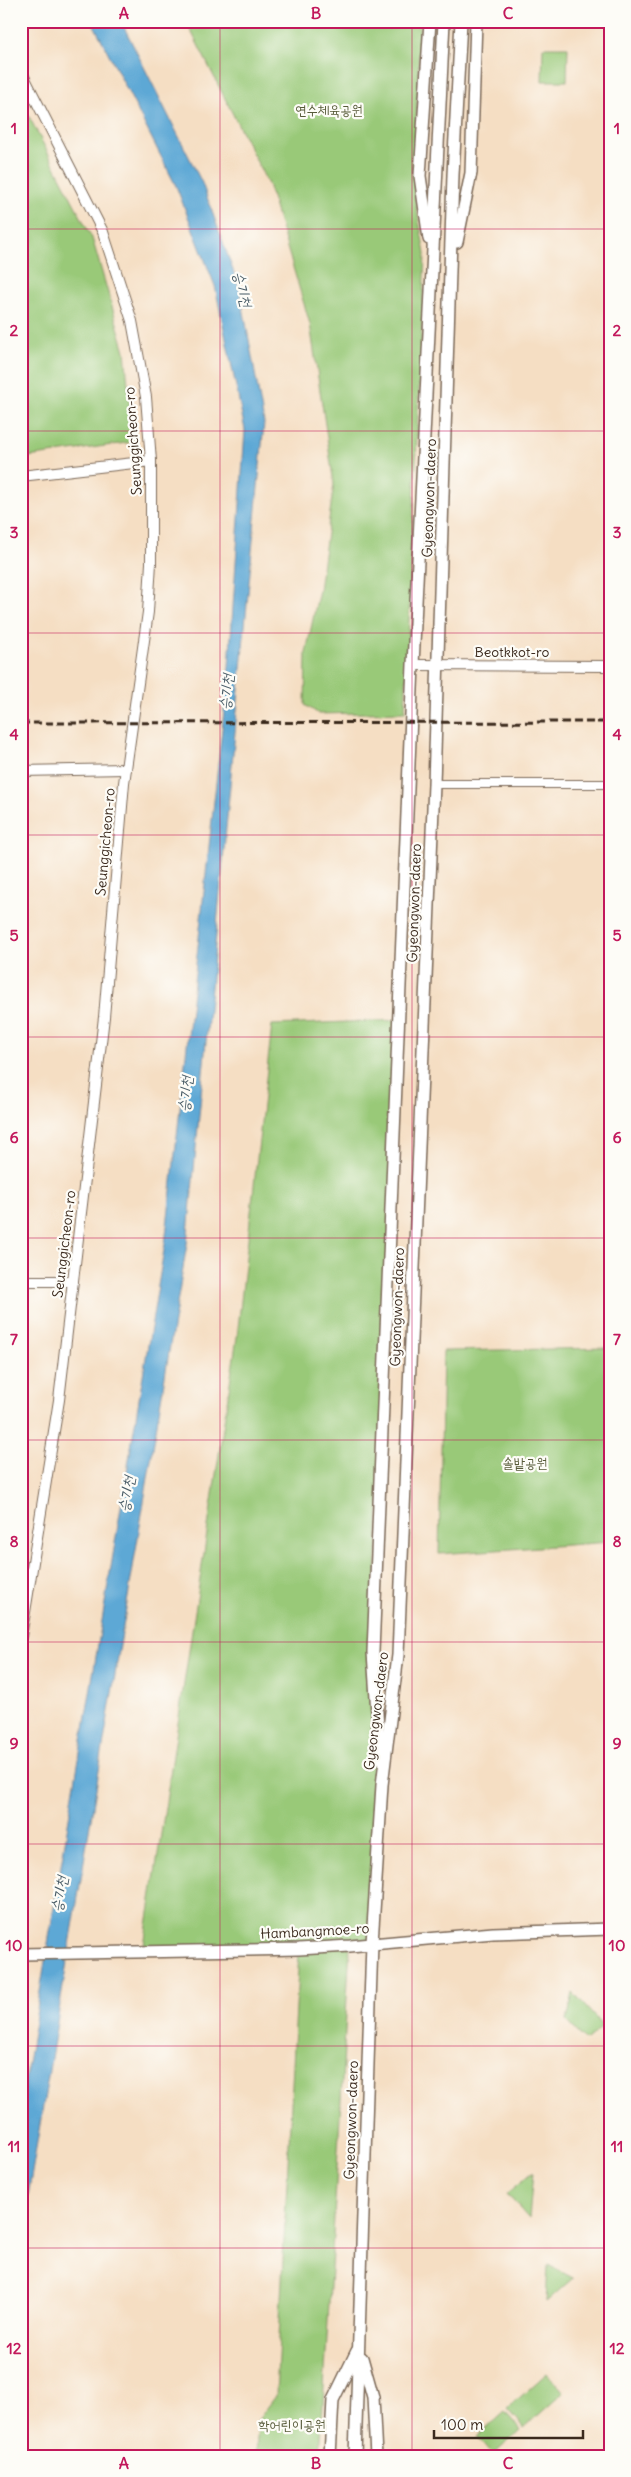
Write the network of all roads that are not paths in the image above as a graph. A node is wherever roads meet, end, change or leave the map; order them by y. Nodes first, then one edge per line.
1 (430, 21) edge
2 (444, 21) edge
3 (461, 21) edge
4 (476, 21) edge
5 (21, 71) edge
6 (451, 273) junction
7 (434, 274) junction
8 (151, 460) junction
9 (21, 476) edge
10 (413, 665) junction
11 (438, 666) junction
12 (610, 666) edge
13 (126, 769) junction
14 (21, 771) edge
15 (434, 784) junction
16 (610, 784) edge
17 (21, 1281) edge
18 (73, 1281) junction
19 (21, 1637) edge
20 (382, 1785) junction
21 (610, 1929) edge
22 (372, 1943) junction
23 (21, 1954) edge
24 (359, 2347) junction
25 (330, 2456) edge
26 (355, 2456) edge
27 (376, 2456) edge

1 - 7 main road
2 - 7 main road, Gyeongwon-daero
3 - 6 main road, Gyeongwon-daero
4 - 6 main road
5 - 8 street, Seunggicheon-ro
6 - 11 main road, Gyeongwon-daero
7 - 10 main road, Gyeongwon-daero
8 - 9 street
8 - 13 street, Seunggicheon-ro
10 - 11 street, Beotkkot-ro
10 - 20 main road, Gyeongwon-daero
11 - 12 street, Beotkkot-ro
11 - 15 main road, Gyeongwon-daero
13 - 14 street
13 - 18 street, Seunggicheon-ro
15 - 16 street
15 - 20 main road, Gyeongwon-daero
17 - 18 street
18 - 19 street, Seunggicheon-ro
20 - 22 main road, Gyeongwon-daero
21 - 22 main road, Hambangmoe-ro
22 - 23 main road, Hambangmoe-ro
22 - 24 main road, Gyeongwon-daero
24 - 25 main road
24 - 26 main road, Gyeongwon-daero
24 - 27 main road

